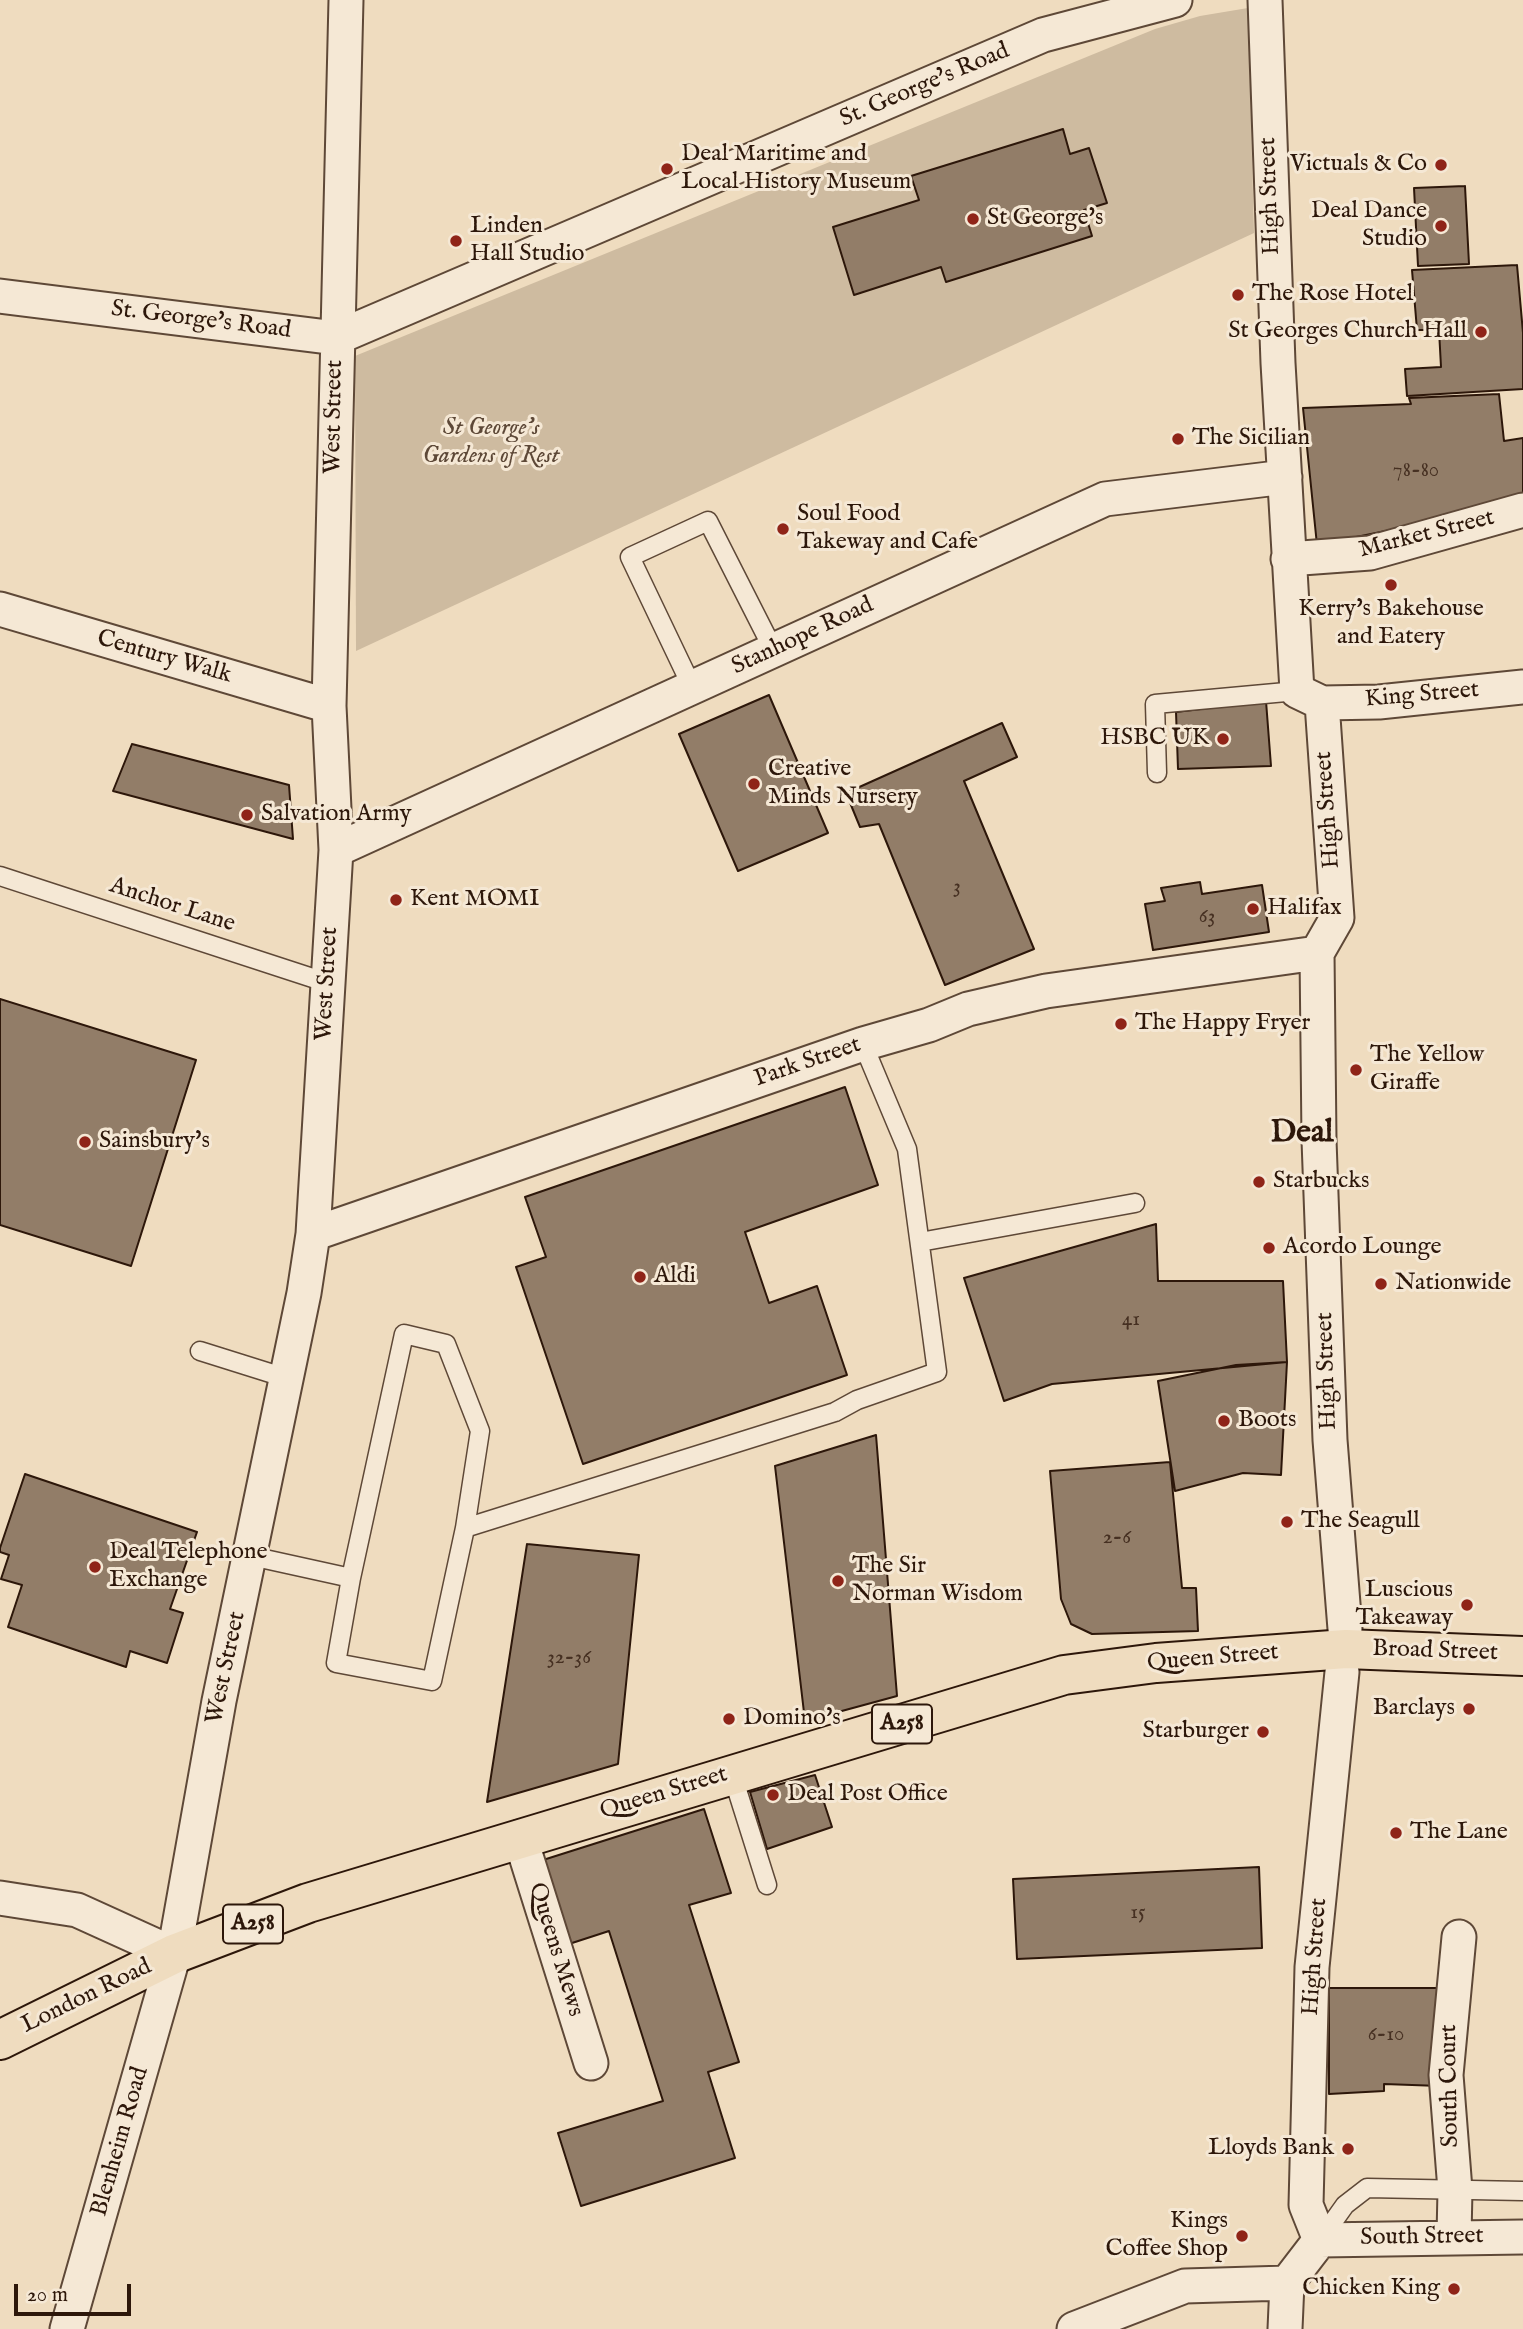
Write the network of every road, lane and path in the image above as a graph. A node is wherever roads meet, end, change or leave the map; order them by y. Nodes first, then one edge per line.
1 (346, 0) edge
2 (1175, 0) edge
3 (1265, 0) edge
4 (0, 296) edge
5 (336, 338) junction
6 (1285, 477) junction
7 (1523, 510) edge
8 (1288, 559) junction
9 (0, 609) edge
10 (774, 651) junction
11 (1523, 687) edge
12 (692, 689) junction
13 (1309, 697) junction
14 (329, 706) junction
15 (1157, 772) dead end
16 (336, 850) junction
17 (0, 876) edge
18 (1317, 953) junction
19 (328, 983) junction
20 (863, 1044) junction
21 (1135, 1203) dead end
22 (313, 1234) junction
23 (920, 1242) junction
24 (200, 1351) dead end
25 (286, 1378) junction
26 (465, 1528) junction
27 (251, 1556) junction
28 (351, 1578) junction
29 (1344, 1650) junction
30 (1523, 1656) edge
31 (732, 1774) junction
32 (520, 1837) junction
33 (767, 1885) dead end
34 (0, 1898) edge
35 (1459, 1937) dead end
36 (174, 1954) junction
37 (0, 2040) edge
38 (591, 2063) dead end
39 (1455, 2190) junction
40 (1523, 2191) edge
41 (1454, 2236) junction
42 (1523, 2237) edge
43 (1320, 2240) junction
44 (1287, 2283) junction
45 (67, 2329) edge
46 (1074, 2329) edge
47 (1285, 2329) edge

1 - 5 street, West Street
2 - 5 street, St. George's Road
3 - 6 street, High Street
4 - 5 street, St. George's Road
5 - 14 street, West Street
6 - 8 street, High Street
6 - 10 street, Stanhope Road
7 - 8 street, Market Street
8 - 13 street, High Street
9 - 14 street, Century Walk
10 - 12 street, Stanhope Road
10 - 12 lane
11 - 13 street, King Street
12 - 16 street, Stanhope Road
13 - 15 lane
13 - 18 street, High Street
14 - 16 street, West Street
16 - 19 street, West Street
17 - 19 lane, Anchor Lane
18 - 20 street, Park Street
18 - 29 street, High Street
19 - 22 street, West Street
20 - 22 street, Park Street
20 - 23 lane
21 - 23 lane
22 - 25 street, West Street
23 - 26 lane
24 - 25 lane
25 - 27 street, West Street
26 - 28 lane
26 - 28 lane
27 - 28 lane
27 - 36 street, West Street
29 - 30 main road, Broad Street / A258
29 - 31 main road, Queen Street / A258
29 - 43 street, High Street
31 - 32 main road, Queen Street / A258
31 - 33 lane
32 - 36 main road, Queen Street / A258
32 - 38 street, Queens Mews
34 - 36 street
35 - 39 street, South Court
36 - 37 main road, London Road / A258
36 - 45 street, Blenheim Road
39 - 40 lane
39 - 41 street, South Court
39 - 43 lane
41 - 42 street, South Street
41 - 43 street, South Street
43 - 44 street
44 - 46 street
44 - 47 street

